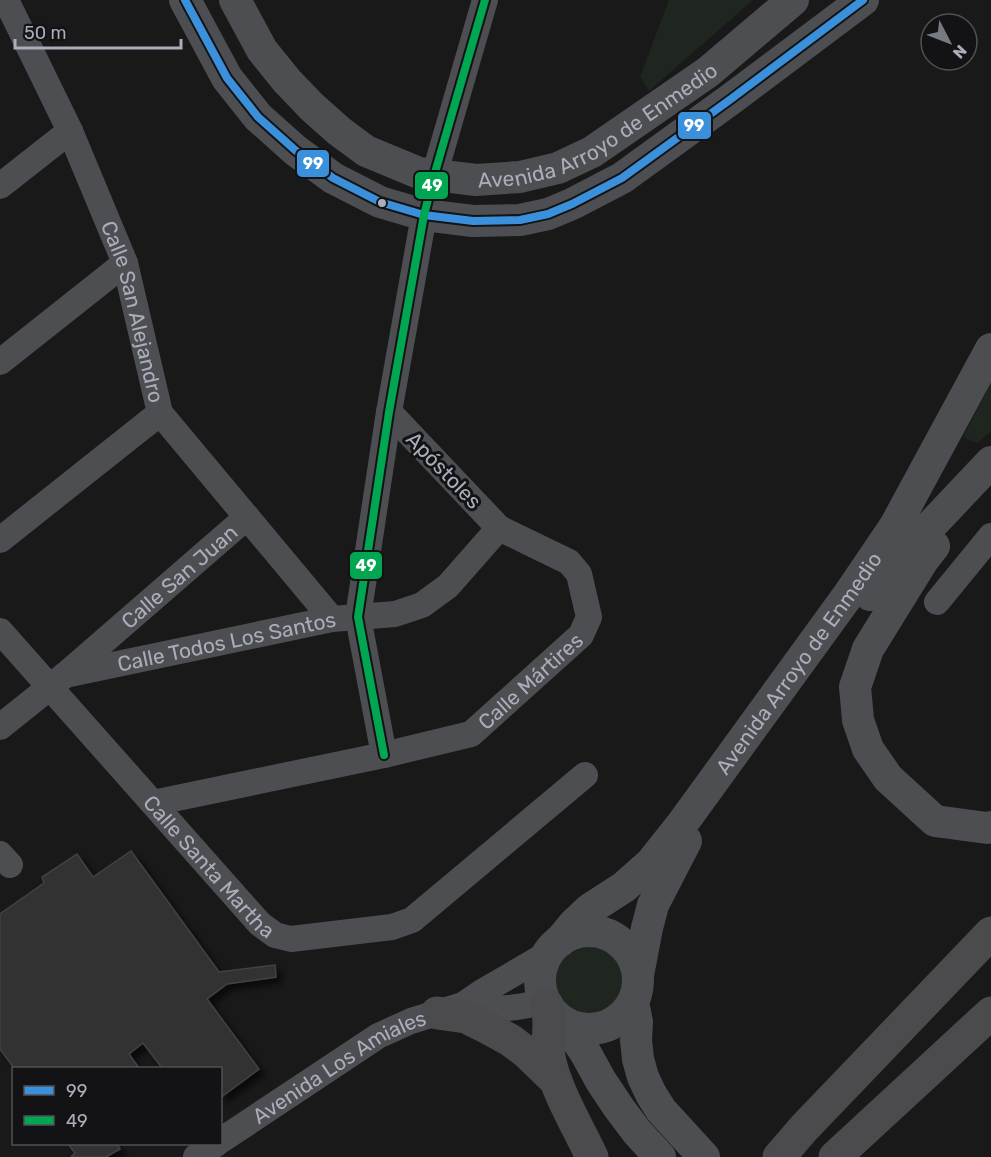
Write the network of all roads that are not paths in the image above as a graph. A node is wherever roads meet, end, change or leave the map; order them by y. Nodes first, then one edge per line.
1 (185, 0) edge
2 (235, 0) edge
3 (485, 0) edge
4 (793, 0) edge
5 (862, 0) edge
6 (3, 1) edge
7 (708, 72) junction
8 (732, 99) junction
9 (70, 131) junction
10 (434, 176) junction
11 (0, 186) edge
12 (424, 215) junction
13 (125, 263) junction
14 (991, 349) edge
15 (0, 362) edge
16 (389, 412) junction
17 (160, 413) junction
18 (991, 462) edge
19 (991, 475) edge
20 (247, 517) junction
21 (499, 528) junction
22 (0, 540) edge
23 (989, 542) edge
24 (937, 602) dead end
25 (358, 617) junction
26 (332, 619) junction
27 (0, 631) edge
28 (57, 681) junction
29 (0, 727) edge
30 (384, 755) junction
31 (585, 776) dead end
32 (153, 803) junction
33 (991, 827) edge
34 (991, 933) edge
35 (554, 947) junction
36 (636, 989) junction
37 (450, 1009) junction
38 (552, 1010) junction
39 (991, 1012) edge
40 (556, 1081) junction
41 (222, 1140) edge
42 (213, 1145) edge
43 (702, 1155) edge
44 (196, 1157) edge
45 (592, 1157) edge
46 (660, 1157) edge
47 (779, 1157) edge
48 (835, 1157) edge

1 - 12 street, Avenida Arroyo de Enmedio
2 - 10 street, Avenida Arroyo de Enmedio
3 - 10 street
4 - 7 street, Avenida Arroyo de Enmedio
5 - 8 street, Avenida Arroyo de Enmedio
6 - 9 street, Calle San Alejandro
7 - 8 street
7 - 10 street, Avenida Arroyo de Enmedio
8 - 12 street, Avenida Arroyo de Enmedio
9 - 11 street
9 - 13 street, Calle San Alejandro
10 - 12 street
12 - 16 street
13 - 15 street
13 - 17 street, Calle San Alejandro
14 - 35 street, Avenida Arroyo de Enmedio
16 - 21 street, Apóstoles
16 - 25 street
17 - 20 street, Calle San Alejandro
17 - 22 street
18 - 36 street, Avenida Arroyo de Enmedio
19 - 33 street
20 - 26 street, Calle San Alejandro
20 - 28 street, Calle San Juan
21 - 25 street, Calle Todos Los Santos
21 - 30 street, Calle Mártires
23 - 24 street
25 - 26 street, Calle Todos Los Santos
25 - 30 street
26 - 28 street, Calle Todos Los Santos
27 - 28 street, Calle Santa Martha
28 - 29 street, Calle San Juan
28 - 32 street, Calle Santa Martha
30 - 32 street, Calle Mártires
31 - 32 street, Calle Santa Martha
34 - 47 highway
35 - 36 street, Avenida Arroyo de Enmedio
35 - 37 street, Avenida Los Amiales
35 - 38 street, Avenida Arroyo de Enmedio
36 - 38 street
36 - 43 street, Avenida Arroyo de Enmedio
37 - 38 street, Avenida Los Amiales
37 - 40 highway
37 - 41 street, Avenida Los Amiales
38 - 40 highway
38 - 46 street, Avenida Arroyo de Enmedio
39 - 48 highway
40 - 45 highway
42 - 44 street

